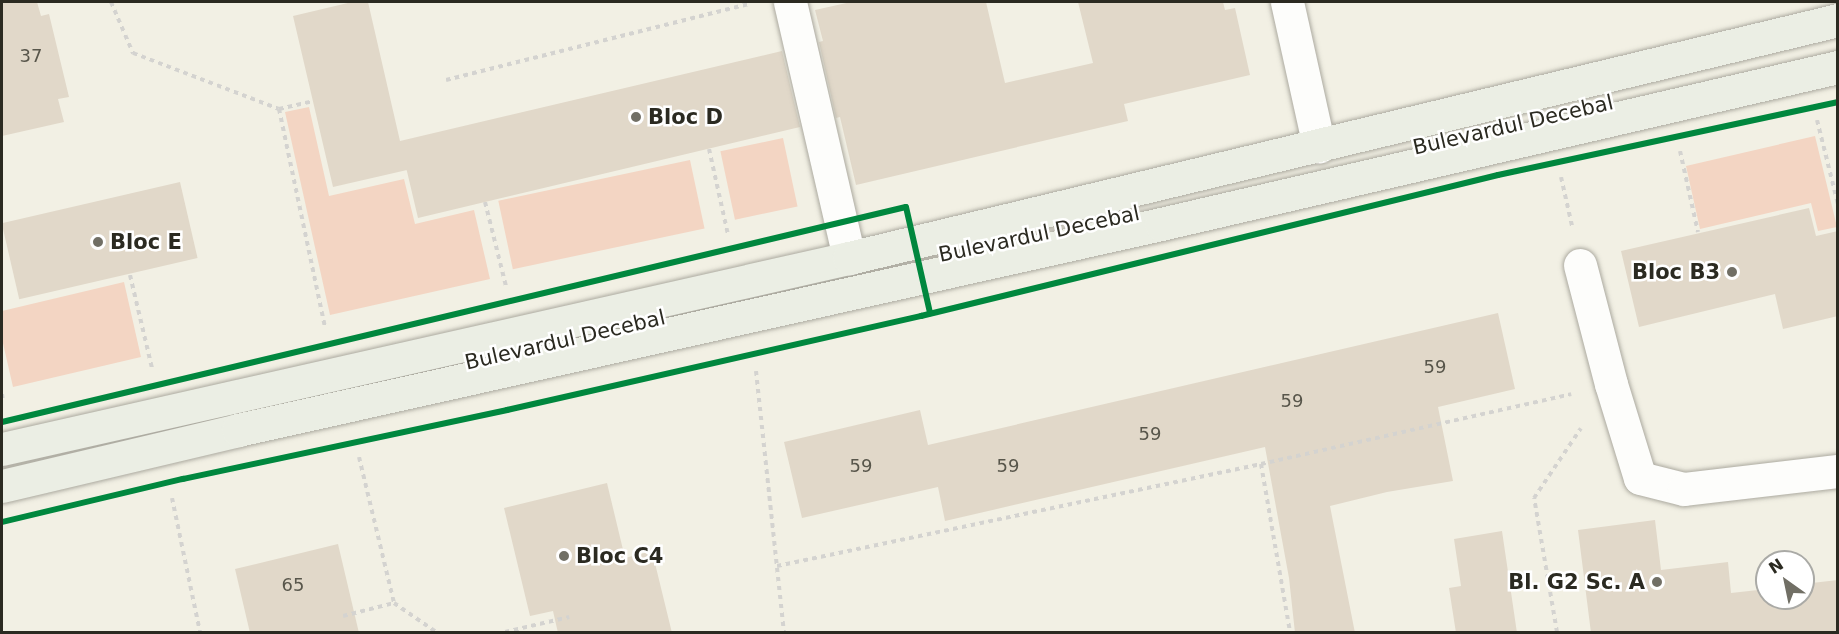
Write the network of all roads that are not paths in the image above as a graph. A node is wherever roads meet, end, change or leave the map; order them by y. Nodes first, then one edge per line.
1 (790, 2) edge
2 (1287, 2) edge
3 (1838, 20) edge
4 (1838, 67) edge
5 (1319, 146) junction
6 (849, 258) junction
7 (1580, 265) road end
8 (2, 449) edge
9 (1838, 471) edge
10 (2, 486) edge

1 - 6 street
2 - 5 street
3 - 5 main road, Bulevardul Decebal
4 - 10 main road, Bulevardul Decebal
5 - 6 main road, Bulevardul Decebal
6 - 8 main road, Bulevardul Decebal
7 - 9 street

